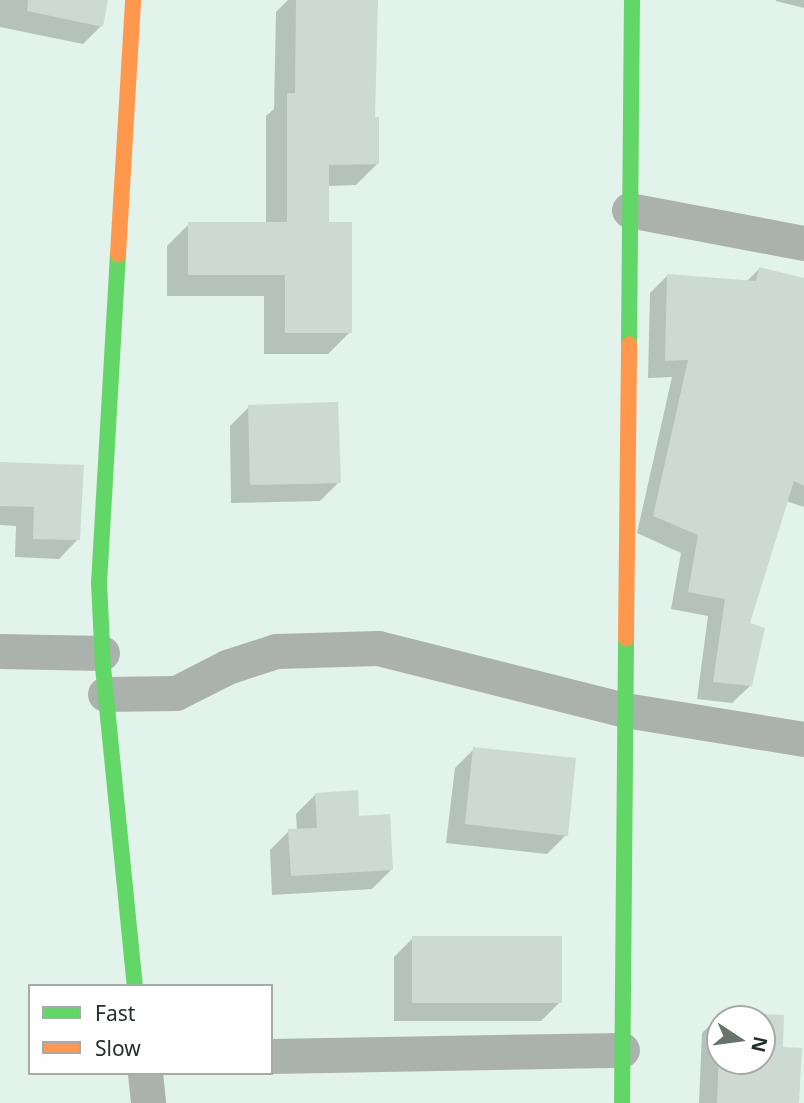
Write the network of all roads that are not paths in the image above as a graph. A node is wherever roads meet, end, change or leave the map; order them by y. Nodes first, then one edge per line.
1 (133, 0) edge
2 (632, 0) edge
3 (629, 209) junction
4 (804, 243) edge
5 (0, 651) edge
6 (102, 653) junction
7 (105, 694) junction
8 (625, 710) junction
9 (804, 739) edge
10 (135, 984) edge
11 (622, 1051) junction
12 (273, 1056) edge
13 (145, 1075) edge
14 (148, 1103) edge
15 (622, 1103) edge

1 - 6 street
2 - 3 street
3 - 4 street
3 - 8 street
5 - 6 street
6 - 7 street
7 - 8 street
7 - 10 street
8 - 9 street
8 - 11 street
11 - 12 street
11 - 15 street
13 - 14 street

